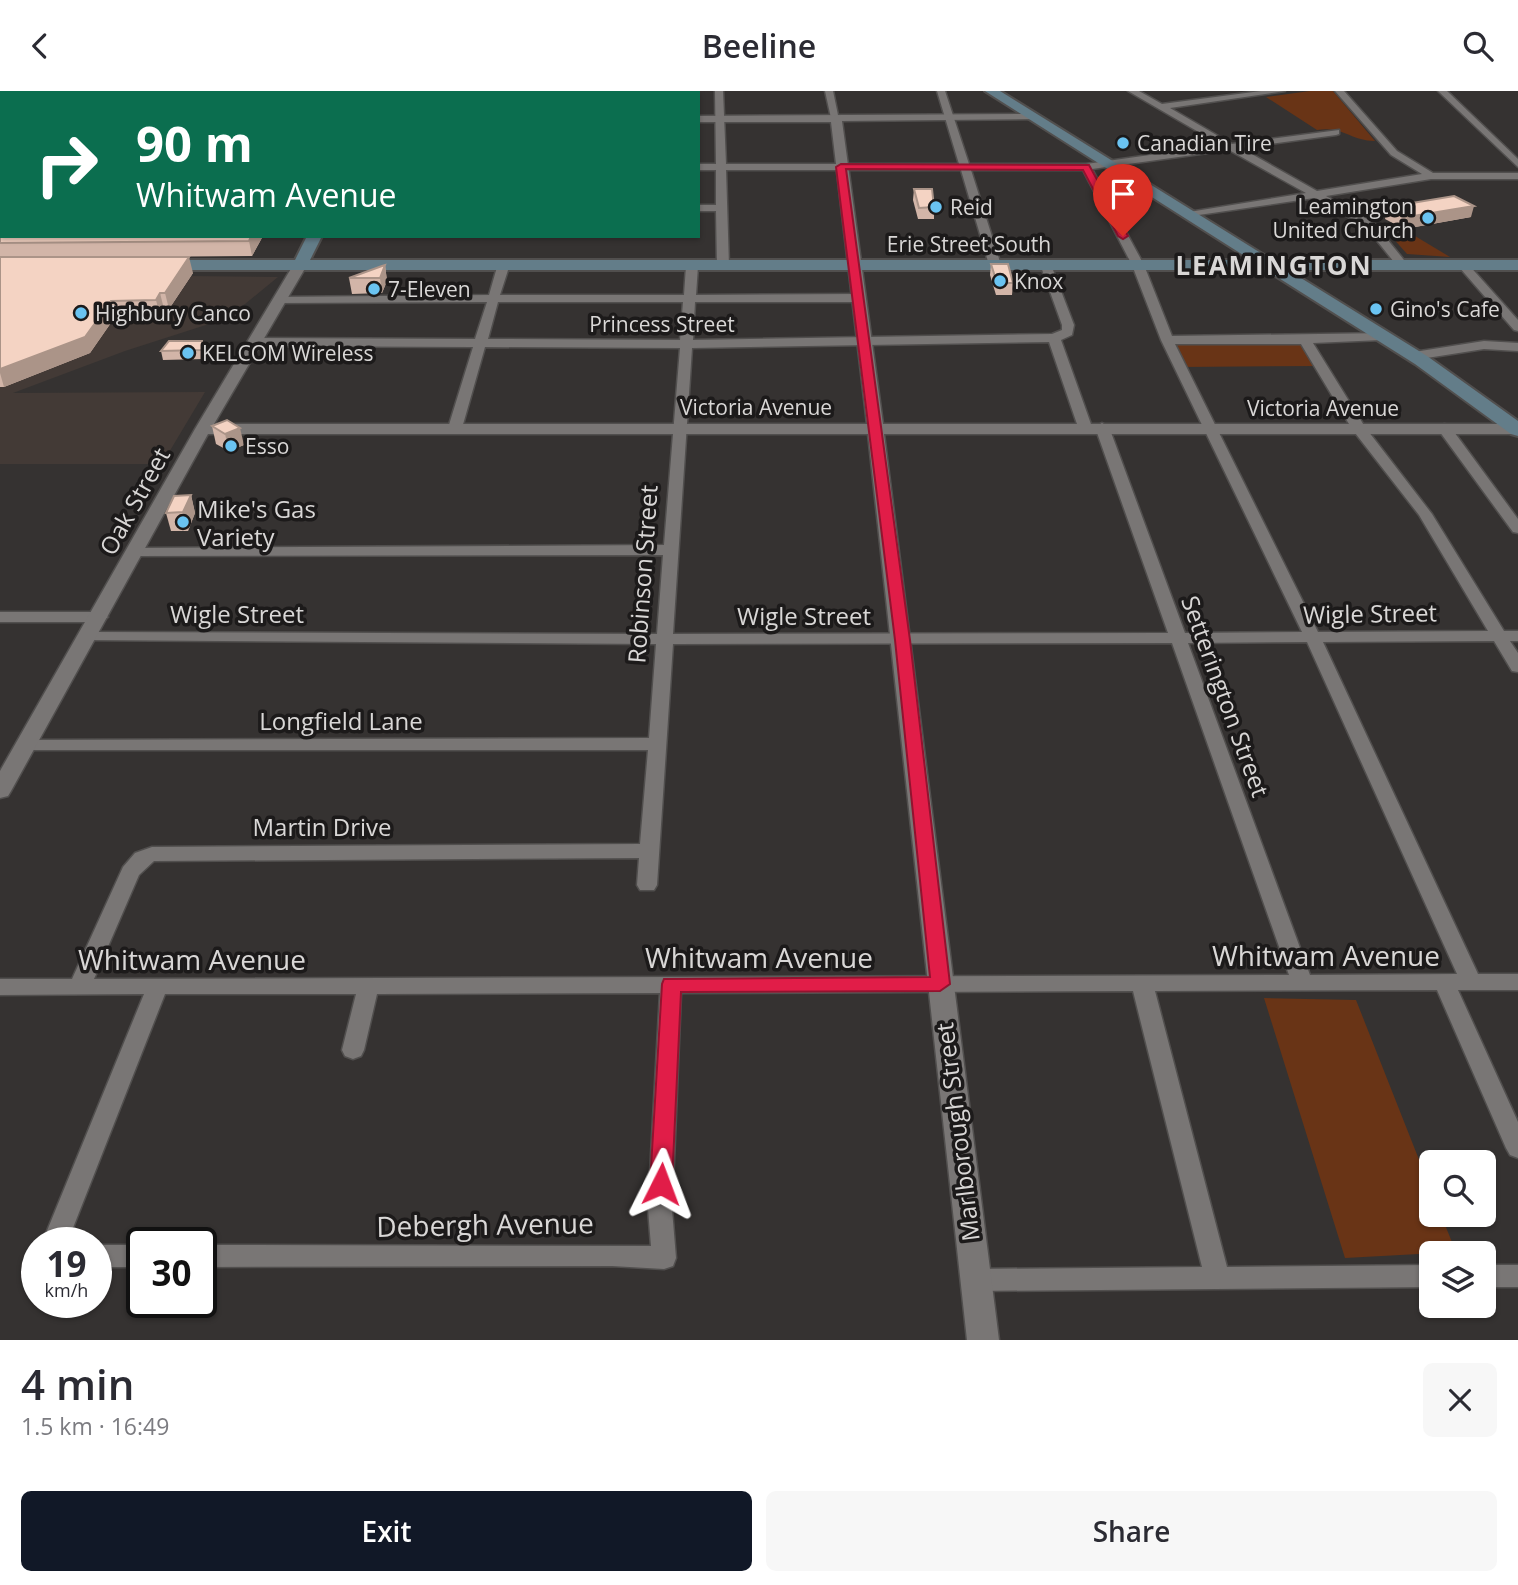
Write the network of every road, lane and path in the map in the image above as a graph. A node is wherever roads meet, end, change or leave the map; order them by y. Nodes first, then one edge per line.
1 (719, 91) edge
2 (829, 91) edge
3 (941, 91) edge
4 (992, 91) edge
5 (1132, 91) edge
6 (1281, 91) edge
7 (1339, 91) edge
8 (1442, 91) edge
9 (1160, 107) junction
10 (948, 117) junction
11 (1032, 117) junction
12 (835, 118) junction
13 (700, 119) edge
14 (718, 119) junction
15 (1336, 132) dead end
16 (1229, 146) junction
17 (1108, 164) junction
18 (1518, 164) edge
19 (964, 166) junction
20 (700, 167) edge
21 (723, 167) junction
22 (841, 167) junction
23 (1086, 167) junction
24 (1431, 176) junction
25 (1518, 176) edge
26 (1315, 194) junction
27 (700, 208) edge
28 (722, 208) junction
29 (1189, 215) junction
30 (314, 238) edge
31 (1046, 264) junction
32 (1267, 264) junction
33 (136, 265) edge
34 (300, 265) junction
35 (995, 265) junction
36 (1138, 265) junction
37 (1402, 265) junction
38 (1463, 265) junction
39 (1518, 265) edge
40 (692, 266) junction
41 (723, 266) junction
42 (853, 266) junction
43 (503, 267) junction
44 (688, 298) junction
45 (858, 298) junction
46 (279, 299) junction
47 (493, 299) junction
48 (1518, 327) edge
49 (1382, 336) junction
50 (1054, 338) junction
51 (1167, 340) junction
52 (1305, 340) junction
53 (865, 341) junction
54 (254, 342) junction
55 (482, 344) junction
56 (685, 344) junction
57 (1518, 347) edge
58 (1414, 356) junction
59 (1093, 427) junction
60 (455, 428) junction
61 (678, 428) junction
62 (874, 428) junction
63 (1444, 428) junction
64 (204, 429) junction
65 (1213, 429) junction
66 (1359, 429) junction
67 (1517, 429) edge
68 (1518, 529) edge
69 (670, 550) junction
70 (136, 553) junction
71 (0, 617) edge
72 (100, 617) junction
73 (1498, 636) junction
74 (1518, 636) edge
75 (89, 637) junction
76 (664, 638) junction
77 (1177, 638) junction
78 (1313, 638) junction
79 (902, 640) junction
80 (1518, 667) edge
81 (656, 744) junction
82 (27, 746) junction
83 (0, 791) edge
84 (649, 851) junction
85 (647, 885) dead end
86 (1302, 982) junction
87 (1518, 982) edge
88 (1142, 983) junction
89 (1444, 983) junction
90 (1472, 983) junction
91 (671, 984) junction
92 (940, 984) junction
93 (368, 987) junction
94 (0, 988) edge
95 (79, 988) junction
96 (157, 988) junction
97 (353, 1050) dead end
98 (1518, 1148) edge
99 (60, 1227) edge
100 (217, 1257) edge
101 (1217, 1276) junction
102 (1419, 1276) edge
103 (1496, 1276) edge
104 (1518, 1276) edge
105 (975, 1280) junction
106 (983, 1340) edge

1 - 14 street
2 - 12 street, Marlborough Street
3 - 10 street
4 - 11 main road
5 - 9 street
6 - 9 street
7 - 24 street
8 - 18 street
9 - 16 street
10 - 11 street
10 - 12 street
10 - 19 street
11 - 17 main road
12 - 14 street
12 - 22 street, Marlborough Street
13 - 14 street
14 - 21 street
15 - 16 street
16 - 17 street
16 - 26 street
17 - 23 street
17 - 29 main road
19 - 22 street
19 - 23 street
19 - 35 street
20 - 21 street
21 - 22 street
21 - 28 street
22 - 42 street, Marlborough Street
23 - 36 street
24 - 25 street
24 - 26 street
26 - 29 street
26 - 37 street
27 - 28 street
28 - 41 street
29 - 32 main road
30 - 34 main road, Oak Street
31 - 35 main road, Erie Street South
31 - 36 main road, Erie Street South
31 - 50 street, Princess Street
32 - 36 main road, Erie Street South
32 - 37 main road, Erie Street South
32 - 49 main road
33 - 34 main road, Erie Street South
34 - 43 main road, Erie Street South
34 - 46 street, Oak Street
35 - 42 main road, Erie Street South
36 - 51 street
37 - 38 main road, Erie Street South
38 - 39 main road, Erie Street South
38 - 48 street
40 - 41 main road, Erie Street South
40 - 43 main road, Erie Street South
40 - 44 street, Robinson Street
41 - 42 main road, Erie Street South
42 - 45 street, Marlborough Street
43 - 47 street
44 - 45 street
44 - 47 street
44 - 56 street, Robinson Street
45 - 53 street, Marlborough Street
46 - 47 street
46 - 54 street, Oak Street
47 - 55 street
49 - 52 street
49 - 58 main road
50 - 53 street, Princess Street
50 - 59 street, Setterington Street
51 - 52 street
51 - 65 street
52 - 66 street
53 - 56 street, Princess Street
53 - 62 street, Marlborough Street
54 - 55 street, Princess Street
54 - 64 street, Oak Street
55 - 56 street, Princess Street
55 - 60 street
56 - 61 street, Robinson Street
57 - 58 street
58 - 67 main road
59 - 62 street, Victoria Avenue
59 - 65 street, Victoria Avenue
59 - 77 street, Setterington Street
60 - 61 street, Victoria Avenue
60 - 64 street, Victoria Avenue
61 - 62 street, Victoria Avenue
61 - 69 street, Robinson Street
62 - 79 street, Marlborough Street
63 - 66 street, Victoria Avenue
63 - 67 street, Victoria Avenue
63 - 68 street
64 - 70 street, Oak Street
65 - 66 street, Victoria Avenue
65 - 78 street
66 - 73 street
69 - 70 street
69 - 76 street, Robinson Street
70 - 72 street, Oak Street
71 - 72 street
72 - 75 street, Oak Street
73 - 74 street, Wigle Street
73 - 78 street, Wigle Street
73 - 80 street
75 - 76 street, Wigle Street
75 - 82 street, Oak Street
76 - 79 street, Wigle Street
76 - 81 street, Robinson Street
77 - 78 street, Wigle Street
77 - 79 street, Wigle Street
77 - 86 street, Setterington Street
78 - 90 street
79 - 92 street, Marlborough Street
81 - 82 street, Longfield Lane
81 - 84 street, Robinson Street
82 - 83 street, Oak Street
84 - 85 street, Robinson Street
84 - 95 street, Martin Drive
86 - 88 street, Whitwam Avenue
86 - 89 street, Whitwam Avenue
87 - 90 street, Whitwam Avenue
88 - 92 street, Whitwam Avenue
88 - 101 street
89 - 90 street, Whitwam Avenue
89 - 98 street
91 - 92 street, Whitwam Avenue
91 - 93 street, Whitwam Avenue
91 - 100 street, Debergh Avenue
92 - 105 street, Marlborough Street
93 - 96 street, Whitwam Avenue
93 - 97 street
94 - 95 street, Whitwam Avenue
95 - 96 street, Whitwam Avenue
96 - 99 street
101 - 102 street
101 - 105 street
103 - 104 street
105 - 106 street, Marlborough Street

